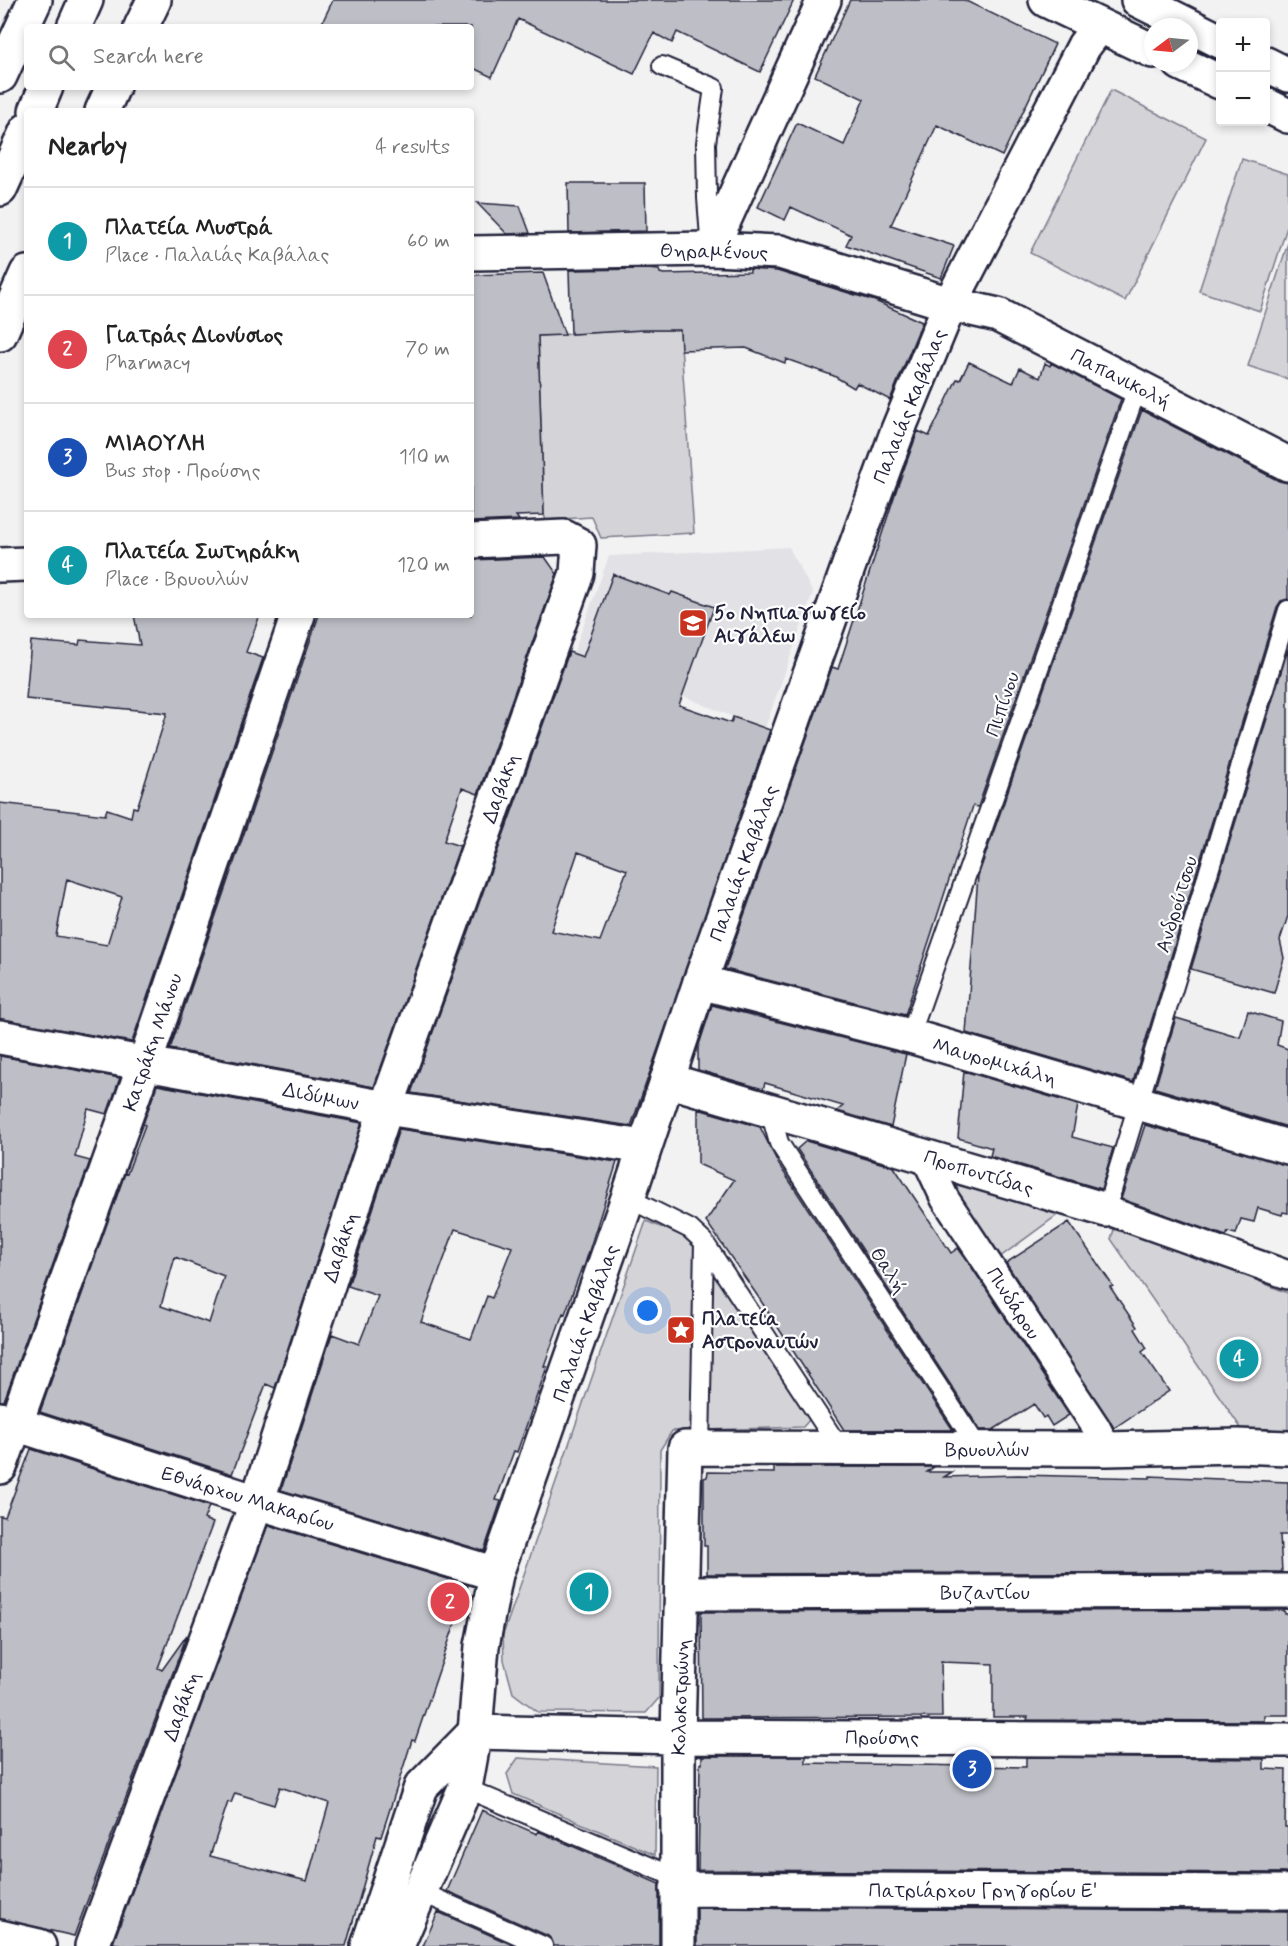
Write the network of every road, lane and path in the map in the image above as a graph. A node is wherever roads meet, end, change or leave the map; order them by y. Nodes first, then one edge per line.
1 (35, 0) edge
2 (86, 0) edge
3 (154, 0) edge
4 (824, 0) edge
5 (1046, 0) edge
6 (1138, 0) edge
7 (75, 24) edge
8 (142, 24) edge
9 (1099, 26) junction
10 (1216, 39) edge
11 (1144, 47) edge
12 (662, 66) dead end
13 (1270, 66) edge
14 (1198, 71) edge
15 (1288, 75) edge
16 (0, 76) edge
17 (1216, 80) edge
18 (45, 90) edge
19 (112, 90) edge
20 (1270, 107) edge
21 (37, 108) edge
22 (103, 108) edge
23 (1288, 116) edge
24 (24, 137) edge
25 (0, 189) edge
26 (711, 249) junction
27 (474, 253) edge
28 (24, 280) edge
29 (950, 304) junction
30 (0, 334) edge
31 (1138, 386) junction
32 (1288, 464) edge
33 (474, 541) edge
34 (24, 564) edge
35 (0, 565) edge
36 (1288, 610) edge
37 (297, 618) edge
38 (700, 981) junction
39 (910, 1036) junction
40 (0, 1037) edge
41 (145, 1063) junction
42 (668, 1080) junction
43 (1140, 1103) junction
44 (386, 1108) junction
45 (770, 1111) junction
46 (644, 1147) junction
47 (1288, 1147) edge
48 (925, 1156) junction
49 (628, 1198) junction
50 (1106, 1210) junction
51 (704, 1242) junction
52 (1288, 1275) edge
53 (8, 1421) edge
54 (693, 1448) junction
55 (839, 1448) junction
56 (1288, 1448) edge
57 (980, 1449) junction
58 (1107, 1449) junction
59 (0, 1467) edge
60 (257, 1502) junction
61 (496, 1574) junction
62 (1288, 1591) edge
63 (683, 1593) junction
64 (475, 1732) junction
65 (678, 1737) junction
66 (1288, 1740) edge
67 (465, 1788) junction
68 (677, 1883) junction
69 (421, 1892) junction
70 (1288, 1892) edge
71 (0, 1937) edge
72 (39, 1946) edge
73 (92, 1946) edge
74 (368, 1946) edge
75 (397, 1946) edge
76 (543, 1946) edge
77 (678, 1946) edge

1 - 16 main road
2 - 7 main road
3 - 8 main road
4 - 26 main road
5 - 9 main road
6 - 10 main road
9 - 11 main road
9 - 29 main road, Παλαιάς Καβάλας
12 - 26 lane
13 - 15 main road
14 - 17 main road
18 - 21 main road
19 - 22 main road
20 - 23 main road
24 - 25 main road
26 - 27 main road, Θηραμένους
26 - 29 main road, Θηραμένους
28 - 30 main road
29 - 31 main road, Παπανικολή
29 - 38 main road, Παλαιάς Καβάλας
31 - 32 main road, Παπανικολή
31 - 39 lane, Πιπίνου
33 - 44 main road, Δαβάκη
34 - 35 main road
36 - 43 lane, Ανδρούτσου
37 - 41 main road, Κατράκη Μάνου
38 - 39 main road, Μαυρομιχάλη
38 - 42 main road, Παλαιάς Καβάλας
39 - 43 main road, Μαυρομιχάλη
40 - 41 main road, Διδύμων
41 - 44 main road, Διδύμων
41 - 53 main road, Κατράκη Μάνου
42 - 45 main road, Προποντίδας
42 - 46 main road, Παλαιάς Καβάλας
43 - 47 main road, Μαυρομιχάλη
43 - 50 lane, Ανδρούτσου
44 - 46 main road, Διδύμων
44 - 60 main road, Δαβάκη
45 - 48 main road, Προποντίδας
45 - 57 lane, Θαλή
46 - 49 main road, Παλαιάς Καβάλας
48 - 50 main road, Προποντίδας
48 - 58 street, Πινδάρου
49 - 51 lane
49 - 61 main road, Παλαιάς Καβάλας
50 - 52 street, Προποντίδας
51 - 54 lane, Κολοκοτρώνη
51 - 55 lane
53 - 59 main road, Κατράκη Μάνου
53 - 60 main road, Εθνάρχου Μακαρίου
54 - 55 main road, Βρυουλών
54 - 63 main road, Κολοκοτρώνη
55 - 57 main road, Βρυουλών
56 - 58 main road, Βρυουλών
57 - 58 main road, Βρυουλών
60 - 61 main road, Εθνάρχου Μακαρίου
60 - 73 main road, Δαβάκη
61 - 64 main road, Παλαιάς Καβάλας
62 - 63 main road, Βυζαντίου
63 - 65 main road, Κολοκοτρώνη
64 - 65 main road, Προύσης
64 - 67 main road, Παλαιάς Καβάλας
64 - 74 main road
65 - 66 main road, Προύσης
65 - 68 main road, Κολοκοτρώνη
67 - 68 lane, Πατριάρχου Γρηγορίου Ε'
67 - 69 main road, Παλαιάς Καβάλας
68 - 70 main road, Πατριάρχου Γρηγορίου Ε'
68 - 77 main road, Κολοκοτρώνη
69 - 75 main road, Παλαιάς Καβάλας
69 - 76 lane
71 - 72 main road

